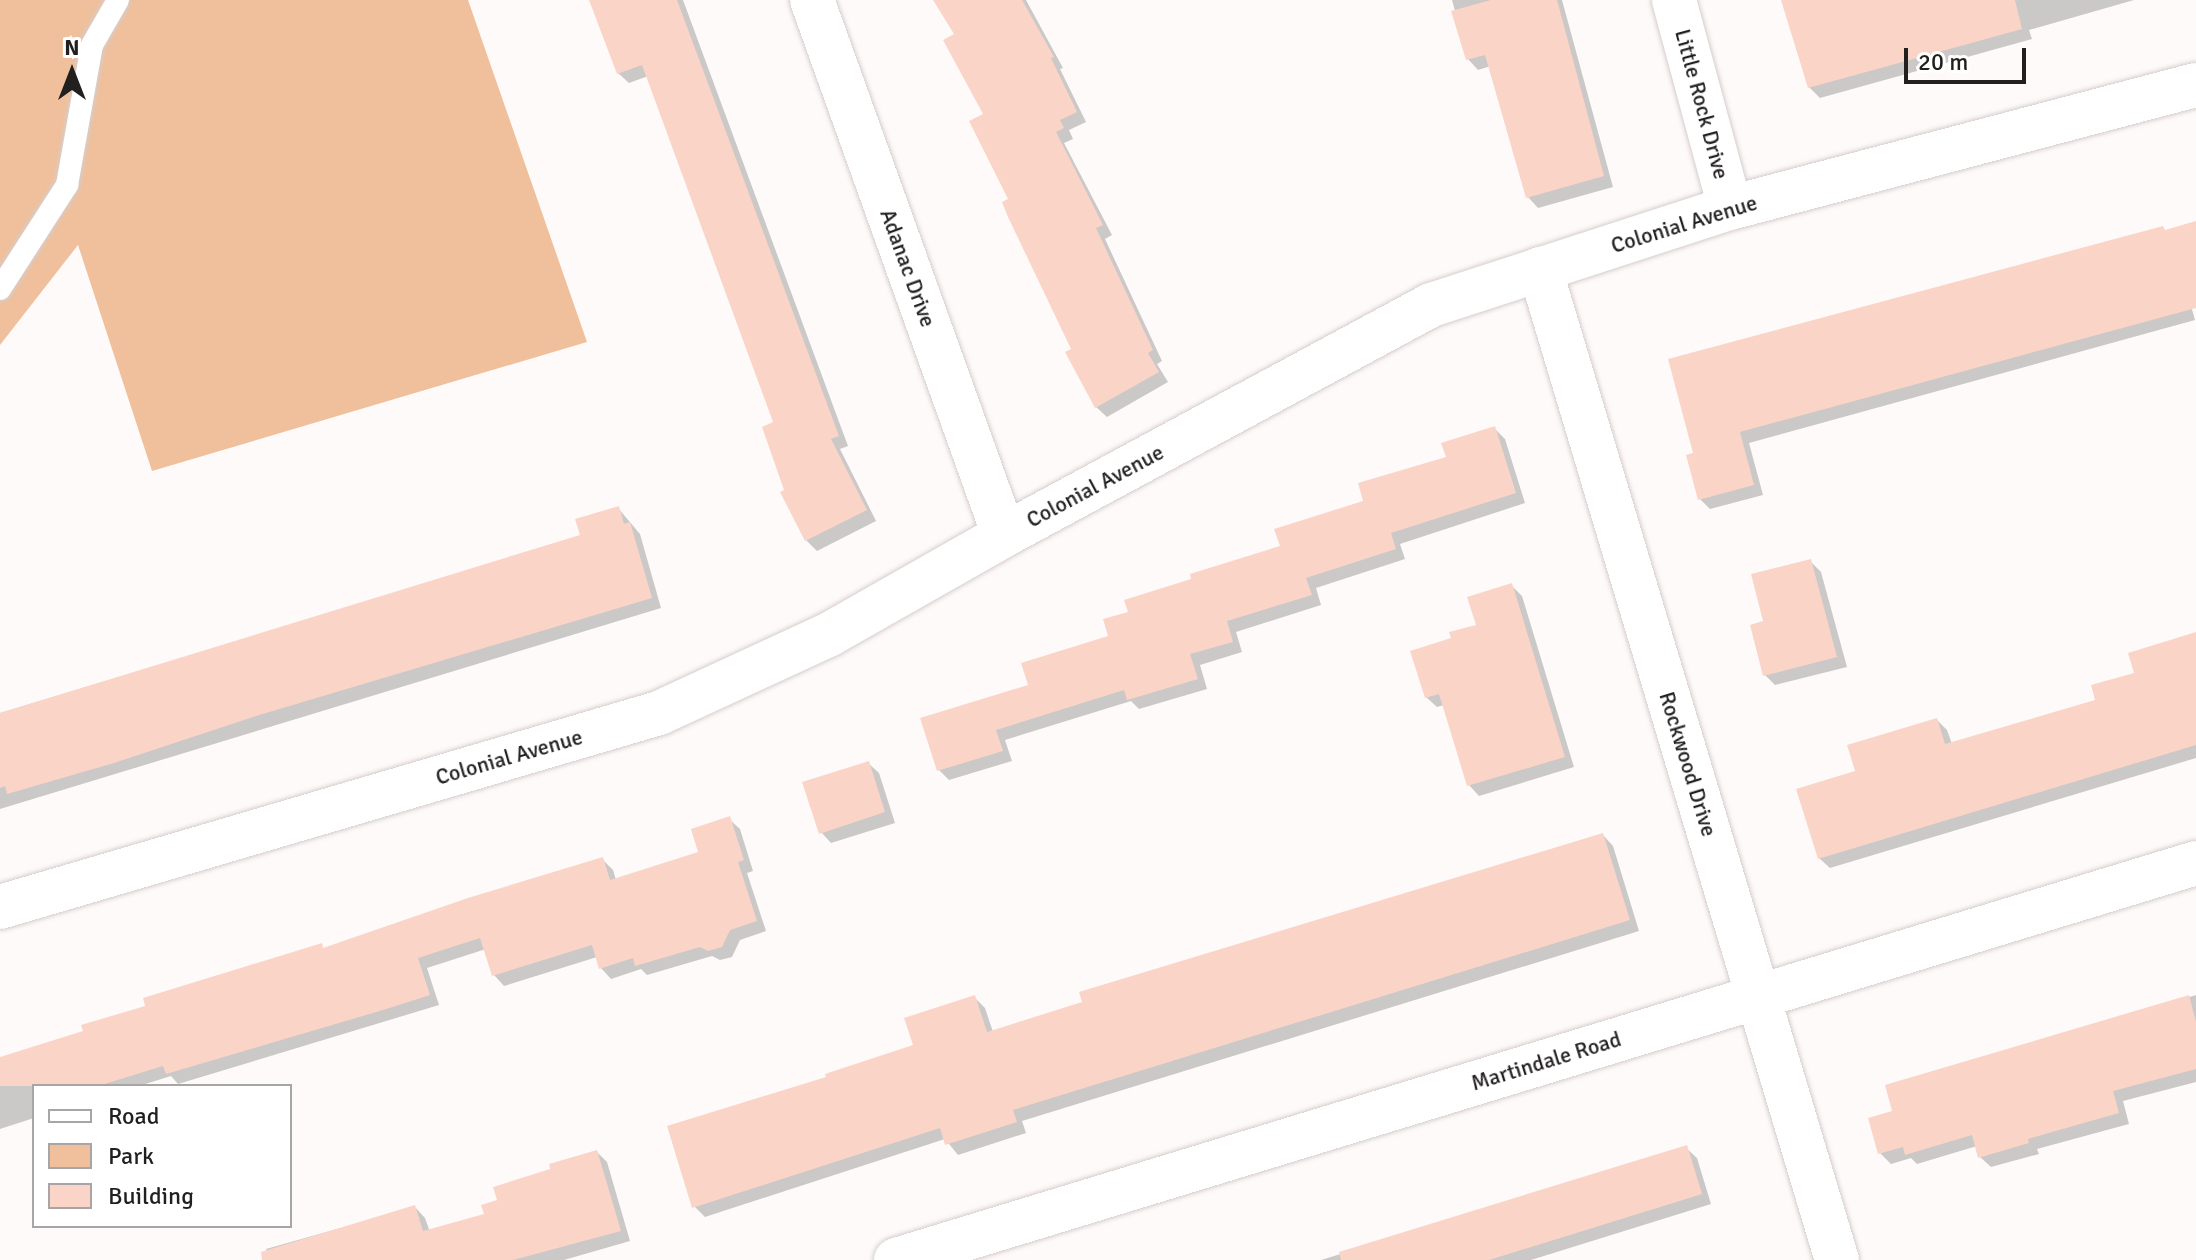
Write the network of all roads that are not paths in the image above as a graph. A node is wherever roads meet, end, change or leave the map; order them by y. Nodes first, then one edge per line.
1 (118, 0) edge
2 (812, 0) edge
3 (1674, 0) edge
4 (2196, 85) edge
5 (1730, 208) junction
6 (1540, 269) junction
7 (0, 289) edge
8 (1004, 535) junction
9 (2196, 863) edge
10 (0, 907) edge
11 (1757, 996) junction
12 (896, 1260) edge
13 (1837, 1260) edge

1 - 7 lane
2 - 8 street, Adanac Drive
3 - 5 street, Little Rock Drive
4 - 5 street, Colonial Avenue
5 - 6 street, Colonial Avenue
6 - 8 street, Colonial Avenue
6 - 11 street, Rockwood Drive
8 - 10 street, Colonial Avenue
9 - 11 street, Martindale Road
11 - 12 street, Martindale Road
11 - 13 street, Rockwood Drive

